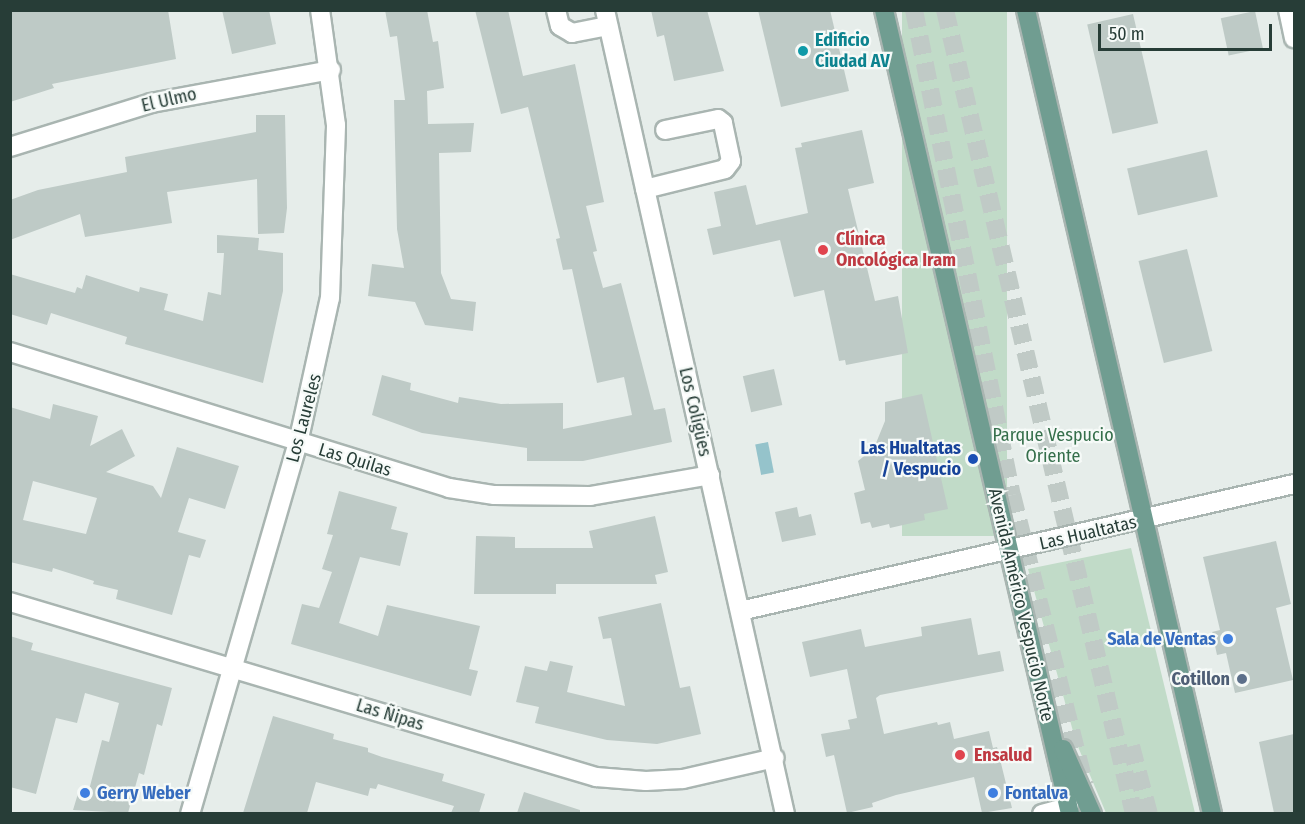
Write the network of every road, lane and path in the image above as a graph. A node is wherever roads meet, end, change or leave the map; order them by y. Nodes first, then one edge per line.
1 (320, 10) edge
2 (556, 10) edge
3 (884, 10) edge
4 (1026, 10) edge
5 (1288, 10) edge
6 (607, 18) edge
7 (1294, 38) edge
8 (331, 70) junction
9 (665, 130) dead end
10 (10, 147) edge
11 (645, 189) junction
12 (10, 352) edge
13 (298, 442) junction
14 (710, 475) junction
15 (1294, 484) edge
16 (1145, 519) junction
17 (1008, 552) junction
18 (10, 602) edge
19 (740, 611) junction
20 (233, 667) junction
21 (1047, 717) junction
22 (775, 758) junction
23 (1070, 810) edge
24 (190, 813) edge
25 (784, 813) edge
26 (1042, 813) edge
27 (1092, 813) edge
28 (1212, 813) edge

1 - 8 street, Los Laureles
2 - 6 street
3 - 17 main road, Avenida Américo Vespucio Norte
4 - 16 main road
5 - 7 street
6 - 11 street, Los Coligües
8 - 10 street, El Ulmo
8 - 13 street, Los Laureles
9 - 11 street
11 - 14 street, Los Coligües
12 - 13 street, Las Quilas
13 - 14 street, Las Quilas
13 - 20 street, Los Laureles
14 - 19 street, Los Coligües
15 - 16 street, Las Hualtatas
16 - 17 street, Las Hualtatas
16 - 28 main road
17 - 19 street, Las Hualtatas
17 - 21 main road, Avenida Américo Vespucio Norte
18 - 20 street, Las Ñipas
19 - 22 street, Los Coligües
20 - 22 street, Las Ñipas
20 - 24 street, Los Laureles
21 - 23 main road, Avenida Américo Vespucio Norte
21 - 27 main road
22 - 25 street, Los Coligües
23 - 26 street

